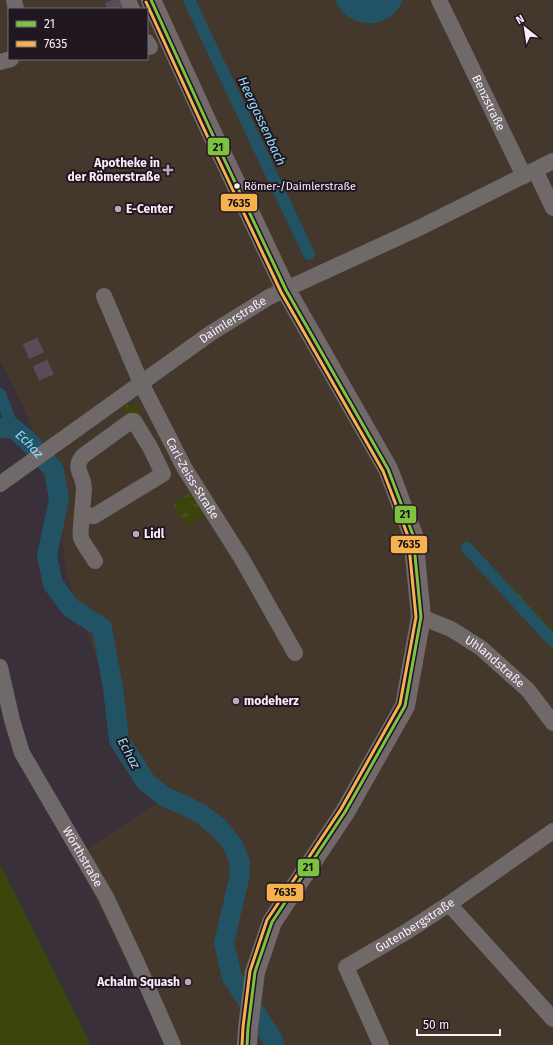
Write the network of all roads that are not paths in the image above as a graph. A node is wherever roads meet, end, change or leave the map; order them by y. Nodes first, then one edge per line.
1 (152, 0) edge
2 (439, 0) edge
3 (553, 161) edge
4 (530, 173) junction
5 (553, 208) edge
6 (286, 290) junction
7 (104, 296) dead end
8 (141, 382) junction
9 (89, 420) junction
10 (104, 441) junction
11 (179, 457) junction
12 (161, 469) junction
13 (0, 484) edge
14 (82, 515) junction
15 (95, 561) dead end
16 (421, 617) junction
17 (295, 653) dead end
18 (0, 667) edge
19 (553, 724) edge
20 (553, 831) edge
21 (449, 904) junction
22 (553, 1019) edge
23 (247, 1036) edge
24 (173, 1045) edge
25 (381, 1045) edge

1 - 6 main road
2 - 4 street, Benzstraße
3 - 4 street, Daimlerstraße
4 - 5 street, Benzstraße
4 - 6 street, Daimlerstraße
6 - 8 street, Daimlerstraße
6 - 16 main road
7 - 8 street, Carl-Zeiss-Straße
8 - 9 street, Daimlerstraße
8 - 11 street, Carl-Zeiss-Straße
9 - 10 street
9 - 13 street, Daimlerstraße
10 - 12 street
10 - 14 street
11 - 12 street
11 - 17 street, Carl-Zeiss-Straße
12 - 14 street
14 - 15 street
16 - 19 street, Uhlandstraße
16 - 23 main road
18 - 24 street, Wörthstraße
20 - 21 street, Gutenbergstraße
21 - 22 street
21 - 25 street, Gutenbergstraße

